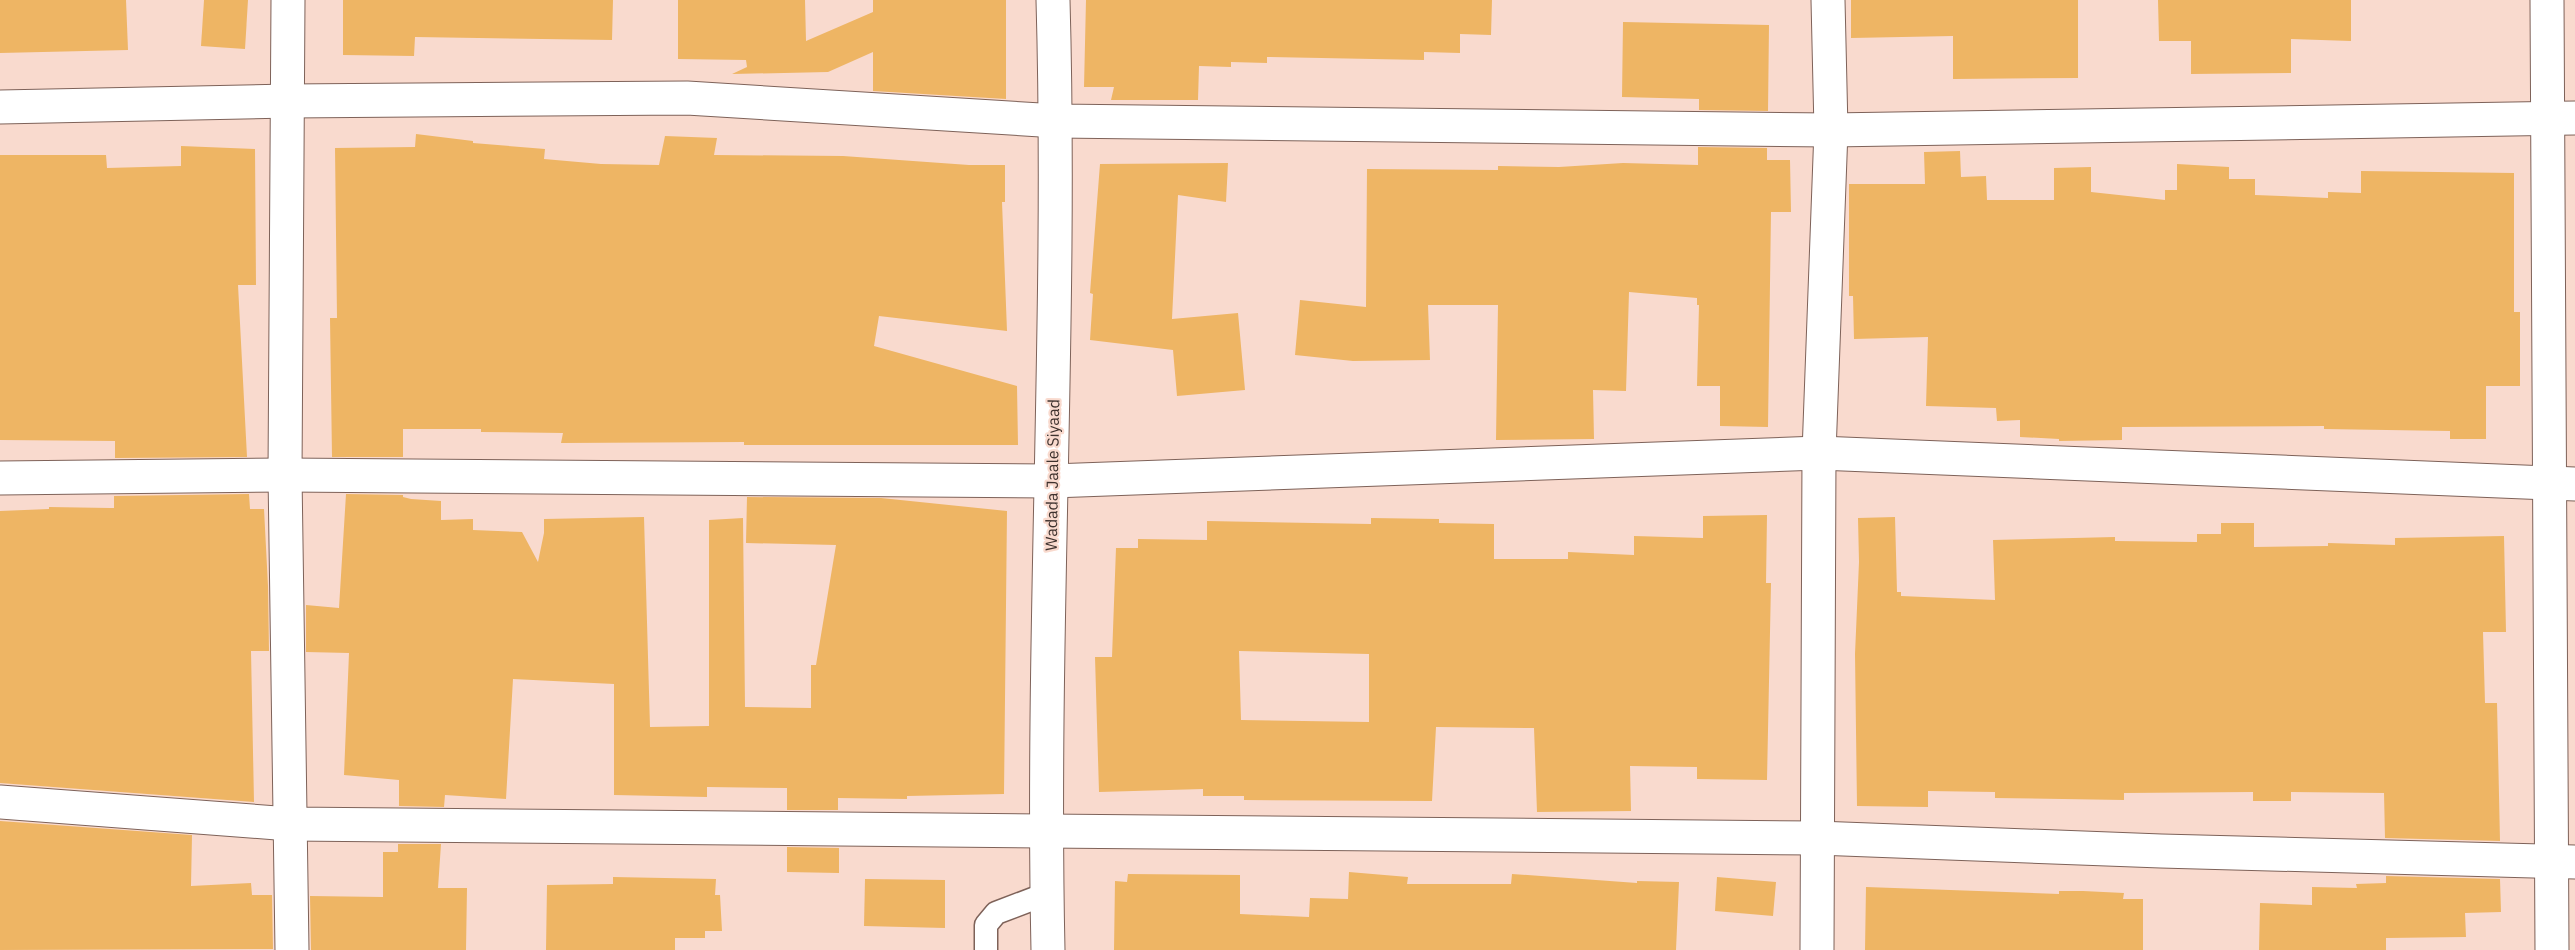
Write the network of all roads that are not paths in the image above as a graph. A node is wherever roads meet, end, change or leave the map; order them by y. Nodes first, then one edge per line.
1 (288, 0) edge
2 (1053, 0) edge
3 (1828, 0) edge
4 (2547, 0) edge
5 (289, 102) junction
6 (0, 107) edge
7 (2562, 118) edge
8 (1057, 121) junction
9 (1831, 130) junction
10 (1819, 453) junction
11 (285, 475) junction
12 (0, 478) edge
13 (1052, 482) junction
14 (2562, 484) edge
15 (0, 802) edge
16 (290, 824) junction
17 (1045, 831) junction
18 (1817, 838) junction
19 (2564, 863) edge
20 (1046, 894) junction
21 (292, 950) edge
22 (986, 950) edge
23 (1048, 950) edge
24 (1817, 950) edge
25 (2552, 950) edge

1 - 5 street
2 - 8 street, Wadada Jaale Siyaad
3 - 9 street
4 - 7 street
5 - 6 street
5 - 8 street
5 - 11 street
7 - 9 street
7 - 14 street
8 - 9 street
8 - 13 street, Wadada Jaale Siyaad
9 - 10 street
10 - 13 street
10 - 14 street
10 - 18 street
11 - 12 street
11 - 13 street
11 - 16 street
13 - 17 street, Wadada Jaale Siyaad
14 - 19 street
15 - 16 street
16 - 17 street
16 - 21 street
17 - 18 street
17 - 20 street, Wadada Jaale Siyaad
18 - 19 street
18 - 24 street
19 - 25 street
20 - 22 lane
20 - 23 street, Wadada Jaale Siyaad

